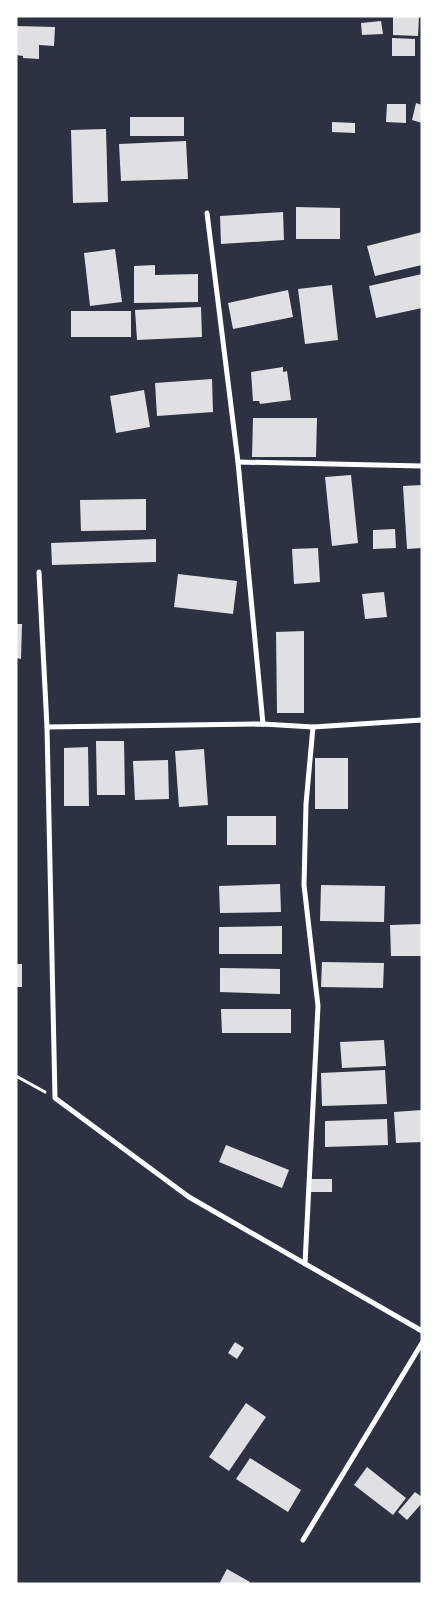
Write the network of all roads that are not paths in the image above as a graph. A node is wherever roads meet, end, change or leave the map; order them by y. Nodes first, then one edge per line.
1 (207, 213) dead end
2 (238, 462) junction
3 (422, 466) edge
4 (39, 572) dead end
5 (422, 720) edge
6 (263, 724) junction
7 (47, 727) junction
8 (312, 727) junction
9 (305, 1264) junction
10 (422, 1331) edge
11 (422, 1343) edge
12 (303, 1540) dead end

1 - 2 street
2 - 3 street
2 - 6 street
4 - 7 street
5 - 8 street
6 - 7 street
6 - 8 street
7 - 9 street
8 - 9 street
9 - 10 street
11 - 12 street

